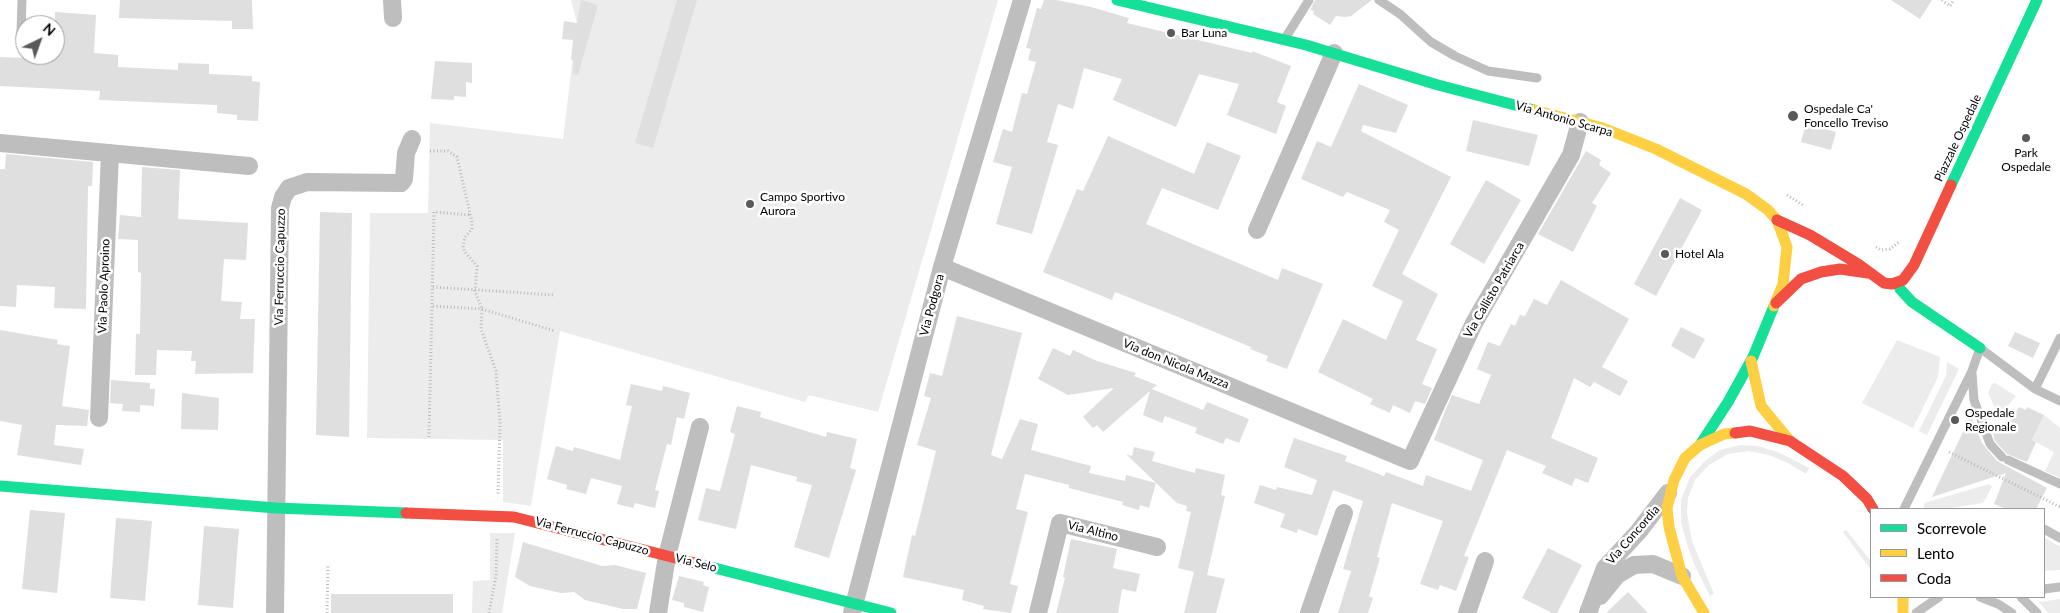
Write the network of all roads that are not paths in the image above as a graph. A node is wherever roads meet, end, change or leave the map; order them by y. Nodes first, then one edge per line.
1 (22, 0) edge
2 (392, 0) edge
3 (1022, 0) edge
4 (1117, 0) edge
5 (1309, 0) edge
6 (1379, 0) edge
7 (2037, 0) edge
8 (22, 15) edge
9 (393, 18) dead end
10 (1284, 39) junction
11 (1334, 53) junction
12 (1537, 78) dead end
13 (1580, 122) junction
14 (412, 139) dead end
15 (0, 143) edge
16 (110, 153) junction
17 (249, 166) dead end
18 (1777, 220) junction
19 (1257, 230) dead end
20 (1810, 235) junction
21 (1787, 247) junction
22 (942, 268) junction
23 (1868, 274) junction
24 (1898, 283) junction
25 (1776, 303) junction
26 (2060, 338) edge
27 (1980, 348) junction
28 (1751, 361) junction
29 (1972, 371) junction
30 (2035, 389) junction
31 (2060, 401) edge
32 (99, 418) dead end
33 (700, 427) dead end
34 (1790, 441) junction
35 (1700, 445) junction
36 (1410, 461) joint
37 (2060, 484) edge
38 (0, 486) edge
39 (1671, 488) junction
40 (276, 508) junction
41 (1872, 508) edge
42 (1904, 508) edge
43 (1344, 513) dead end
44 (2045, 530) edge
45 (2060, 538) edge
46 (1157, 547) dead end
47 (667, 556) junction
48 (1485, 561) dead end
49 (1682, 576) junction
50 (2060, 587) edge
51 (2045, 589) edge
52 (1903, 598) edge
53 (1938, 598) edge
54 (1983, 598) edge
55 (2023, 598) edge
56 (853, 608) edge
57 (275, 613) edge
58 (658, 613) edge
59 (891, 613) edge
60 (1038, 613) edge
61 (1310, 613) edge
62 (1467, 613) edge
63 (1588, 613) edge
64 (1704, 613) edge
65 (1903, 613) edge
66 (1916, 613) edge
67 (2012, 613) edge
68 (2037, 613) edge

1 - 8 lane
2 - 9 street
3 - 22 street, Via Podgora
4 - 10 street, Via Antonio Scarpa
5 - 10 lane
6 - 12 lane
7 - 24 street, Piazzale Ospedale
10 - 11 street, Via Antonio Scarpa
11 - 13 street, Via Antonio Scarpa
11 - 19 street
13 - 18 street, Via Antonio Scarpa
13 - 36 street, Via Callisto Patriarca
14 - 40 street, Via Ferruccio Capuzzo
15 - 16 street
16 - 17 street
16 - 32 street, Via Paolo Aproino
18 - 20 street
18 - 21 street
20 - 21 street
20 - 23 street
21 - 25 street
22 - 36 street, Via don Nicola Mazza
22 - 56 street, Via Podgora
23 - 24 street
23 - 25 street
24 - 27 street
25 - 28 street
26 - 30 lane
27 - 29 lane
27 - 30 lane
28 - 34 street
28 - 35 street
29 - 37 lane
29 - 42 lane
30 - 31 lane
33 - 47 street, Via Selo
34 - 35 street
34 - 41 street
35 - 39 street
38 - 40 street, Via Ferruccio Capuzzo
39 - 49 street
39 - 63 street, Via Concordia
40 - 47 street, Via Ferruccio Capuzzo
40 - 57 street
43 - 61 street
44 - 45 lane
46 - 60 street, Via Altino
47 - 56 street, Via Selo
47 - 58 street
48 - 62 street
49 - 63 street, Via Concordia
49 - 64 street
50 - 51 lane
52 - 65 street
53 - 66 lane
54 - 67 lane
55 - 68 lane
56 - 59 street

